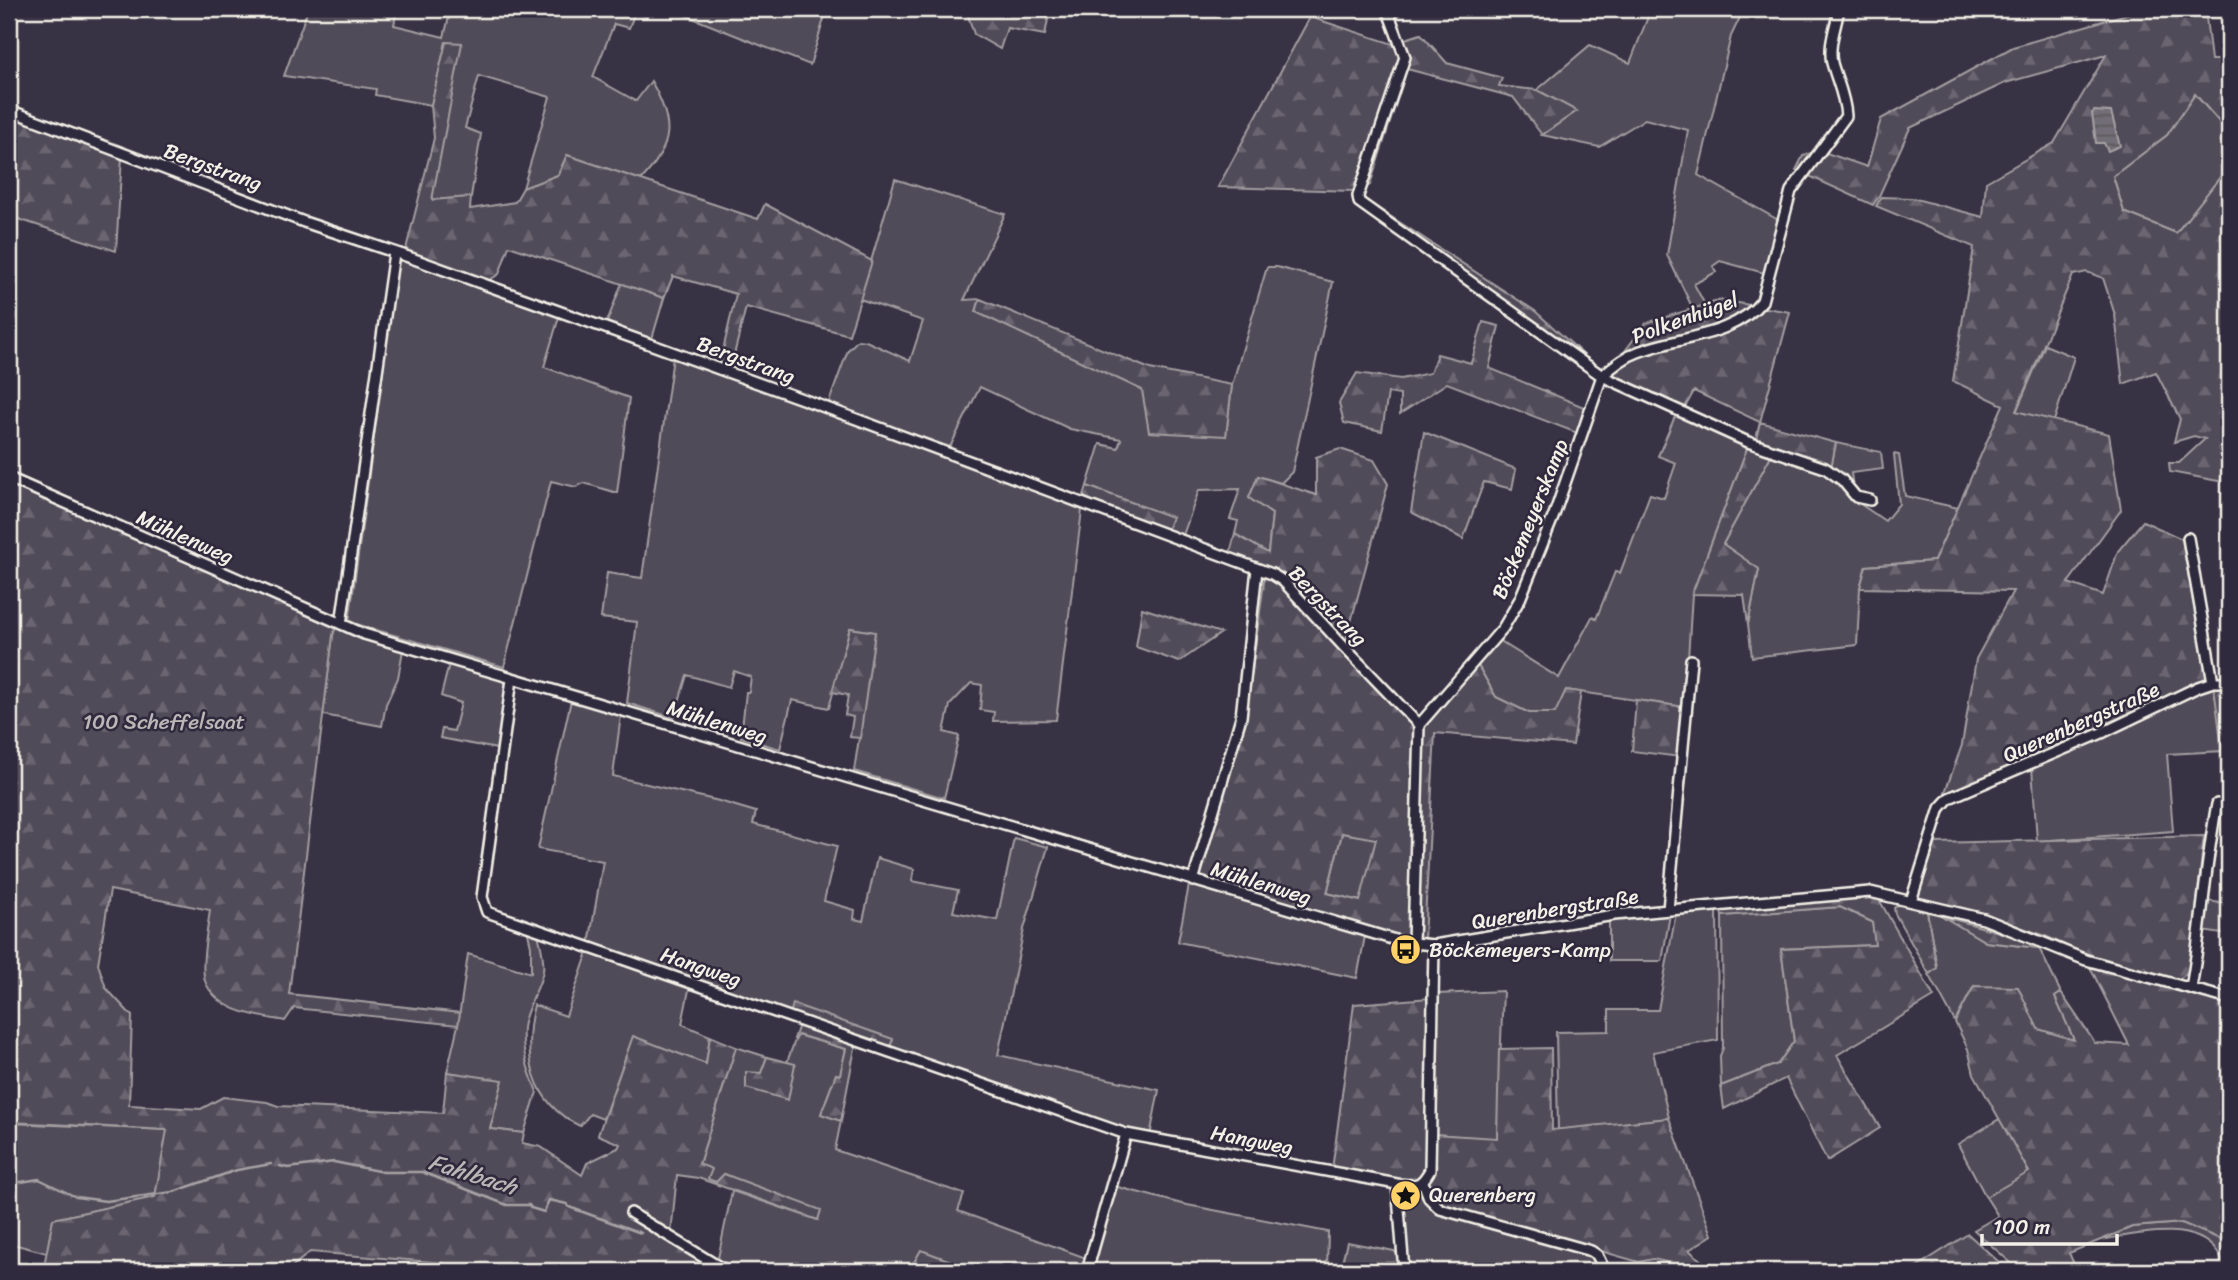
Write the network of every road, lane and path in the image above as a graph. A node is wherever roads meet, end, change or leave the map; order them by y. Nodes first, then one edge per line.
1 (1387, 9) edge
2 (1839, 9) edge
3 (9, 110) edge
4 (394, 253) junction
5 (1602, 376) junction
6 (9, 478) edge
7 (1870, 500) dead end
8 (2188, 538) dead end
9 (1257, 569) junction
10 (341, 624) junction
11 (1691, 660) dead end
12 (512, 679) junction
13 (2213, 682) junction
14 (2229, 682) edge
15 (1419, 725) junction
16 (2217, 804) dead end
17 (1194, 881) junction
18 (1911, 901) junction
19 (1668, 910) junction
20 (1413, 944) junction
21 (1434, 945) junction
22 (2191, 989) junction
23 (2229, 999) edge
24 (1126, 1134) junction
25 (1423, 1182) junction
26 (1397, 1184) junction
27 (631, 1213) dead end
28 (726, 1271) edge
29 (1087, 1271) edge
30 (1404, 1271) edge
31 (1605, 1271) edge

1 - 5 street
2 - 5 street, Polkenhügel
3 - 4 street, Bergstrang
4 - 9 street, Bergstrang
4 - 10 street
5 - 7 street
5 - 15 street, Böckemeyerskamp
6 - 10 street, Mühlenweg
8 - 13 street
9 - 15 street, Bergstrang
9 - 17 street
10 - 12 street, Mühlenweg
11 - 19 street, Querenbergstraße
12 - 17 street, Mühlenweg
12 - 24 street, Hangweg
13 - 14 street
13 - 18 street, Querenbergstraße
15 - 20 street
16 - 22 street
17 - 20 street, Mühlenweg
18 - 19 street, Querenbergstraße
18 - 22 street, Querenbergstraße
19 - 21 street, Querenbergstraße
20 - 21 street, Mühlenweg
21 - 25 street
22 - 23 street, Querenbergstraße
24 - 26 street, Hangweg
24 - 29 street
25 - 26 street
25 - 31 street
26 - 30 street
27 - 28 street

